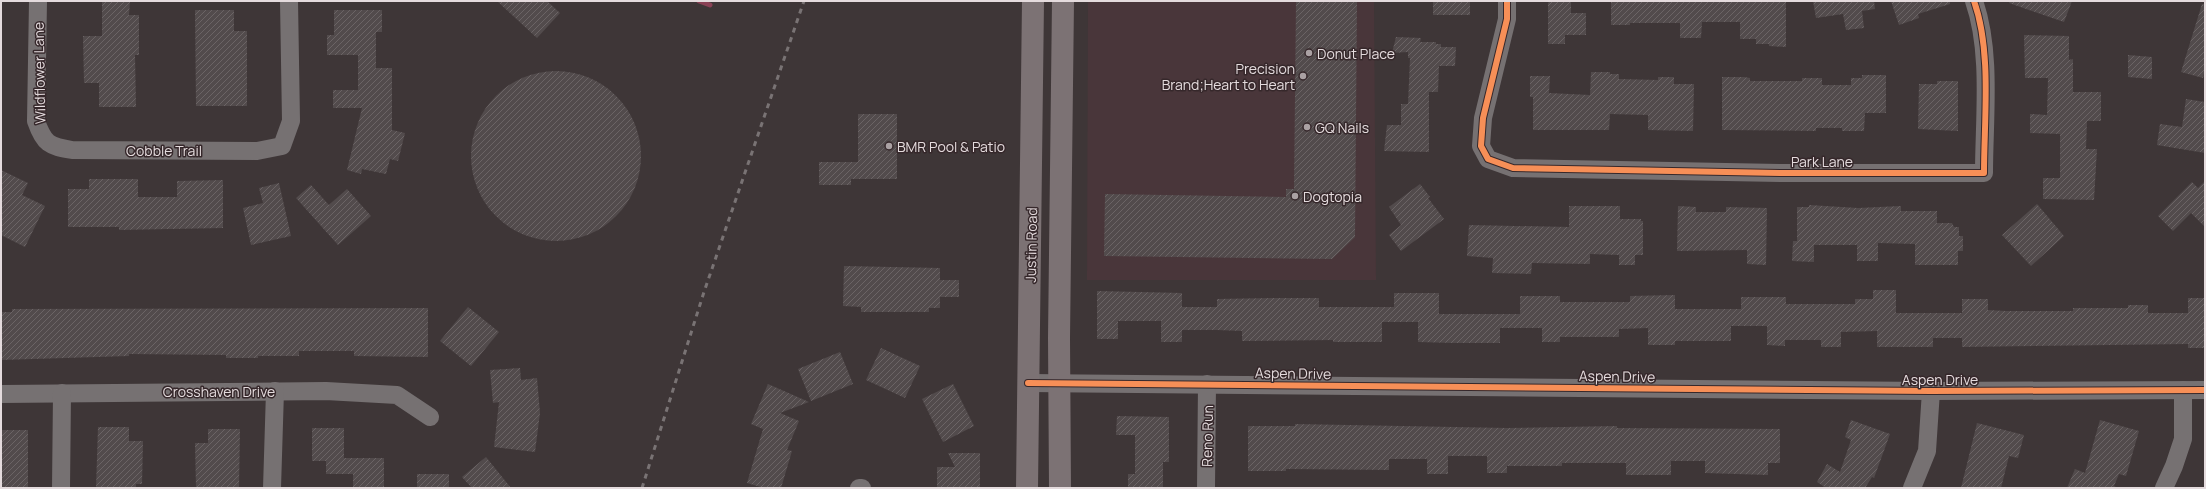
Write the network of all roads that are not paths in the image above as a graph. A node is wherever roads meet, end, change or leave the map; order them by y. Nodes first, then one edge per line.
1 (38, 1) edge
2 (289, 1) edge
3 (1033, 1) edge
4 (1063, 1) edge
5 (1507, 1) edge
6 (1974, 1) edge
7 (1032, 124) junction
8 (46, 143) joint
9 (1060, 246) junction
10 (1028, 383) junction
11 (1060, 383) junction
12 (1207, 384) junction
13 (2183, 390) junction
14 (2205, 390) edge
15 (275, 391) junction
16 (1931, 391) junction
17 (62, 393) junction
18 (1, 394) edge
19 (430, 417) dead end
20 (61, 488) edge
21 (272, 488) edge
22 (1027, 488) edge
23 (1060, 488) edge
24 (1206, 488) edge
25 (1912, 488) edge
26 (2164, 488) edge

1 - 8 street, Wildflower Lane
2 - 8 street, Cobble Trail
3 - 7 main road, Justin Road
4 - 9 main road, Justin Road
5 - 6 street, Park Lane
7 - 9 main road
7 - 10 main road, Justin Road
9 - 11 main road, Justin Road
10 - 11 street, Aspen Drive
10 - 22 main road, Justin Road
11 - 12 street, Aspen Drive
11 - 23 main road, Justin Road
12 - 16 street, Aspen Drive
12 - 24 street, Reno Run
13 - 14 street, Aspen Drive
13 - 16 street, Aspen Drive
13 - 26 street
15 - 17 street, Crosshaven Drive
15 - 19 street, Crosshaven Drive
15 - 21 street
16 - 25 street
17 - 18 street, Crosshaven Drive
17 - 20 street

